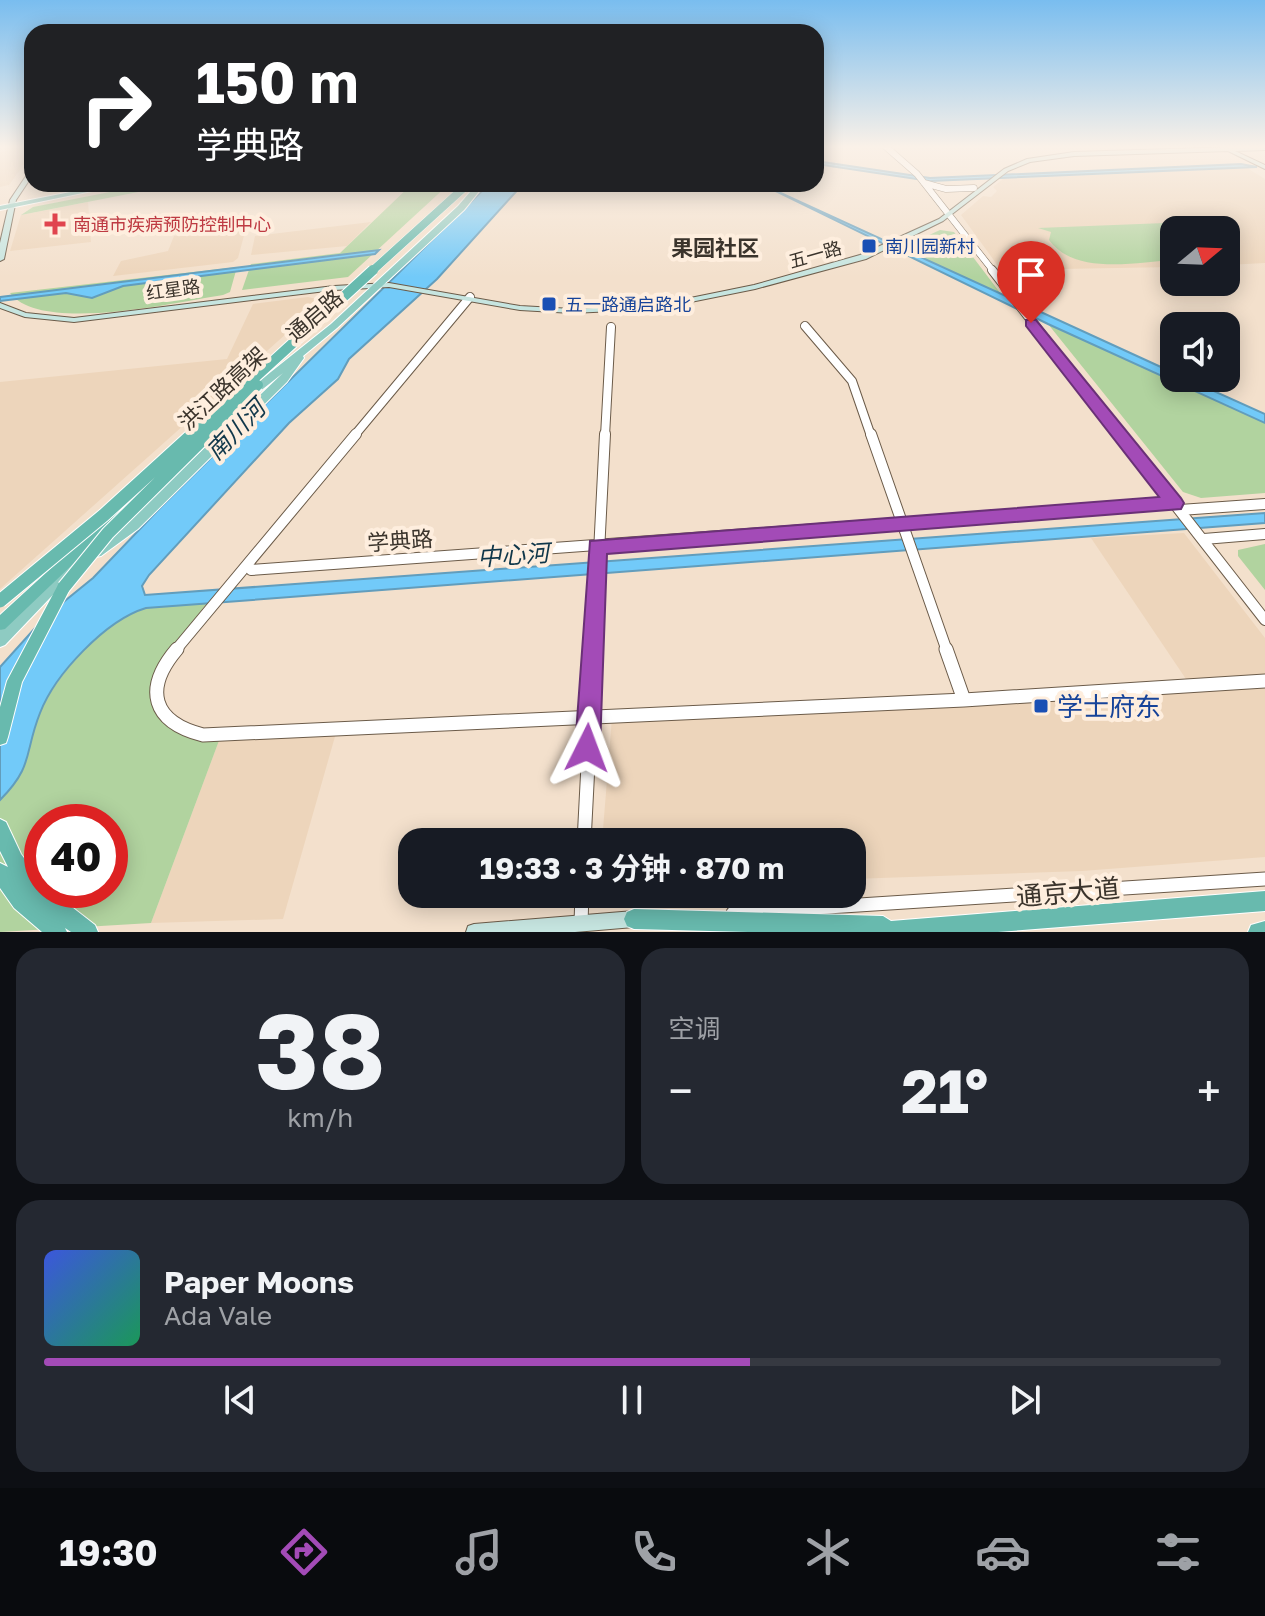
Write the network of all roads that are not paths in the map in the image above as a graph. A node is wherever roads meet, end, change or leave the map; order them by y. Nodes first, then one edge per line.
1 (928, 189) edge
2 (972, 189) edge
3 (977, 189) edge
4 (61, 192) edge
5 (76, 192) edge
6 (452, 192) edge
7 (459, 192) edge
8 (467, 192) edge
9 (474, 192) edge
10 (6, 204) edge
11 (946, 214) junction
12 (0, 228) edge
13 (0, 259) edge
14 (385, 283) junction
15 (353, 284) junction
16 (468, 298) junction
17 (2, 301) edge
18 (805, 326) dead end
19 (611, 327) dead end
20 (260, 382) junction
21 (1265, 504) edge
22 (1179, 509) junction
23 (904, 523) junction
24 (1265, 534) edge
25 (1201, 536) junction
26 (597, 547) junction
27 (251, 570) dead end
28 (0, 607) edge
29 (1265, 620) edge
30 (0, 624) edge
31 (0, 640) edge
32 (1265, 681) edge
33 (964, 700) junction
34 (589, 717) junction
35 (0, 737) edge
36 (0, 828) edge
37 (585, 828) edge
38 (0, 872) edge
39 (1265, 879) edge
40 (1265, 901) edge
41 (582, 908) edge
42 (634, 919) junction
43 (581, 923) junction
44 (967, 926) junction
45 (1265, 931) edge
46 (57, 932) edge
47 (88, 932) edge
48 (474, 932) edge
49 (875, 932) edge
50 (1258, 932) edge

1 - 11 street
2 - 11 main road, 五一路
3 - 11 main road, 五一路
4 - 10 main road
5 - 10 main road
6 - 15 main road, 通启路
7 - 28 highway, 洪江路高架, bridge
8 - 20 highway, 洪江路高架
9 - 14 main road, 通启路
10 - 12 main road
10 - 13 main road
11 - 16 main road, 五一路
11 - 22 street
14 - 15 main road, 五一路
14 - 16 main road, 五一路
14 - 31 main road, 通启路
15 - 17 main road, 红星路
15 - 28 main road, 通启路
16 - 34 street
18 - 23 street
19 - 26 street
20 - 30 highway, 洪江路高架, bridge
20 - 35 highway, bridge
21 - 22 street, 学典路
22 - 23 street, 学典路
22 - 25 street
23 - 26 street, 学典路
23 - 33 street
24 - 25 street
25 - 29 street
26 - 27 street, 学典路
26 - 34 street
32 - 33 street
33 - 34 street
34 - 37 street
36 - 47 highway
38 - 46 highway
39 - 42 street
40 - 44 highway, 通京大道
41 - 43 street
42 - 43 main road
42 - 44 highway
43 - 48 main road
44 - 49 highway, 通京大道
45 - 50 highway

